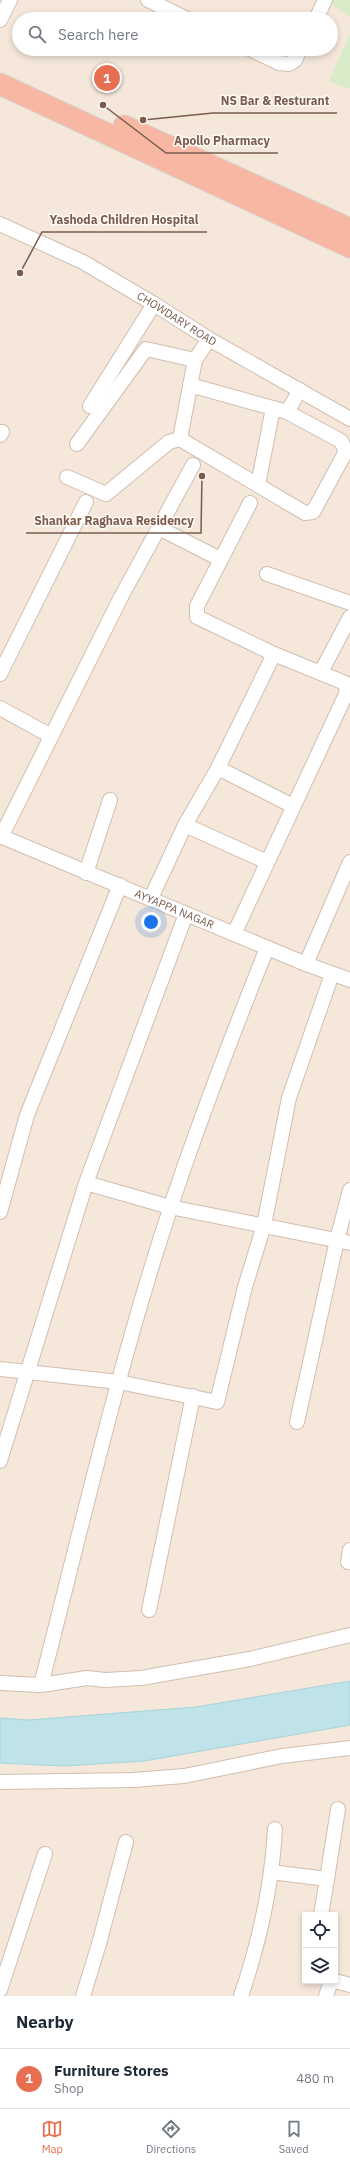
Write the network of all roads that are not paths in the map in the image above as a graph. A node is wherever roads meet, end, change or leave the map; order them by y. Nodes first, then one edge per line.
1 (10, 0) edge
2 (148, 0) edge
3 (325, 0) edge
4 (173, 12) edge
5 (319, 12) edge
6 (0, 20) edge
7 (264, 56) edge
8 (297, 56) edge
9 (0, 69) edge
10 (0, 84) edge
11 (0, 224) edge
12 (350, 229) edge
13 (350, 247) edge
14 (154, 304) junction
15 (209, 340) junction
16 (195, 360) junction
17 (190, 385) junction
18 (300, 390) junction
19 (90, 406) dead end
20 (273, 408) junction
21 (287, 412) junction
22 (350, 419) edge
23 (0, 432) edge
24 (0, 435) edge
25 (180, 439) junction
26 (77, 444) dead end
27 (193, 465) dead end
28 (67, 477) dead end
29 (258, 485) junction
30 (86, 502) dead end
31 (250, 503) dead end
32 (159, 528) junction
33 (220, 559) junction
34 (267, 574) dead end
35 (350, 603) edge
36 (350, 617) edge
37 (274, 654) junction
38 (321, 672) junction
39 (0, 674) edge
40 (0, 708) edge
41 (50, 736) junction
42 (218, 768) junction
43 (110, 800) dead end
44 (293, 806) junction
45 (185, 825) junction
46 (0, 837) edge
47 (267, 862) junction
48 (350, 862) edge
49 (86, 873) junction
50 (120, 885) junction
51 (151, 898) junction
52 (186, 914) junction
53 (234, 934) junction
54 (267, 948) junction
55 (306, 964) junction
56 (332, 974) junction
57 (350, 980) edge
58 (86, 1183) junction
59 (350, 1190) edge
60 (170, 1207) junction
61 (0, 1212) edge
62 (264, 1225) junction
63 (343, 1242) edge
64 (0, 1369) edge
65 (27, 1372) junction
66 (119, 1382) junction
67 (193, 1396) junction
68 (297, 1422) dead end
69 (0, 1460) edge
70 (149, 1610) dead end
71 (350, 1635) edge
72 (0, 1684) edge
73 (41, 1685) junction
74 (350, 1748) edge
75 (0, 1782) edge
76 (338, 1809) dead end
77 (275, 1829) dead end
78 (126, 1842) dead end
79 (46, 1854) dead end
80 (271, 1872) junction
81 (328, 1879) junction
82 (322, 1912) edge
83 (338, 1982) edge
84 (330, 1984) edge
85 (350, 1985) edge
86 (0, 1990) edge
87 (83, 1996) edge
88 (241, 1996) edge
89 (326, 1996) edge

1 - 6 street
2 - 4 street
3 - 5 street
7 - 8 street
9 - 12 highway
10 - 13 highway
11 - 14 street, CHOWDARY ROAD
14 - 15 street, CHOWDARY ROAD
14 - 19 street
15 - 16 street
15 - 18 street, CHOWDARY ROAD
16 - 17 street
16 - 26 street
17 - 20 street
17 - 25 street
18 - 21 street
18 - 22 street, CHOWDARY ROAD
20 - 21 street
20 - 29 street
21 - 29 street
23 - 24 street
25 - 28 street
25 - 29 street
27 - 32 street
30 - 39 street
31 - 33 street
32 - 33 street
32 - 41 street
33 - 37 street
34 - 35 street
36 - 38 street
37 - 38 street
37 - 42 street
38 - 44 street
40 - 41 street
41 - 46 street
42 - 44 street
42 - 45 street
43 - 49 street
44 - 47 street
45 - 47 street
45 - 51 street
46 - 49 street, AYYAPPA NAGAR
47 - 53 street
48 - 55 street
49 - 50 street, AYYAPPA NAGAR
50 - 51 street, AYYAPPA NAGAR
50 - 61 street
51 - 52 street, AYYAPPA NAGAR
52 - 53 street, AYYAPPA NAGAR
52 - 58 street
53 - 54 street, AYYAPPA NAGAR
54 - 55 street, AYYAPPA NAGAR
54 - 60 street
55 - 56 street, AYYAPPA NAGAR
56 - 57 street, AYYAPPA NAGAR
56 - 62 street
58 - 60 street
58 - 65 street
59 - 63 street
60 - 62 street
60 - 66 street
62 - 63 street
62 - 67 street
63 - 68 street
64 - 65 street
65 - 66 street
65 - 69 street
66 - 67 street
66 - 73 street
67 - 70 street
71 - 73 street
72 - 73 street
74 - 75 street
76 - 81 street
77 - 80 street
78 - 87 street
79 - 86 street
80 - 81 street
80 - 88 street
81 - 82 street
83 - 85 street
84 - 89 street

